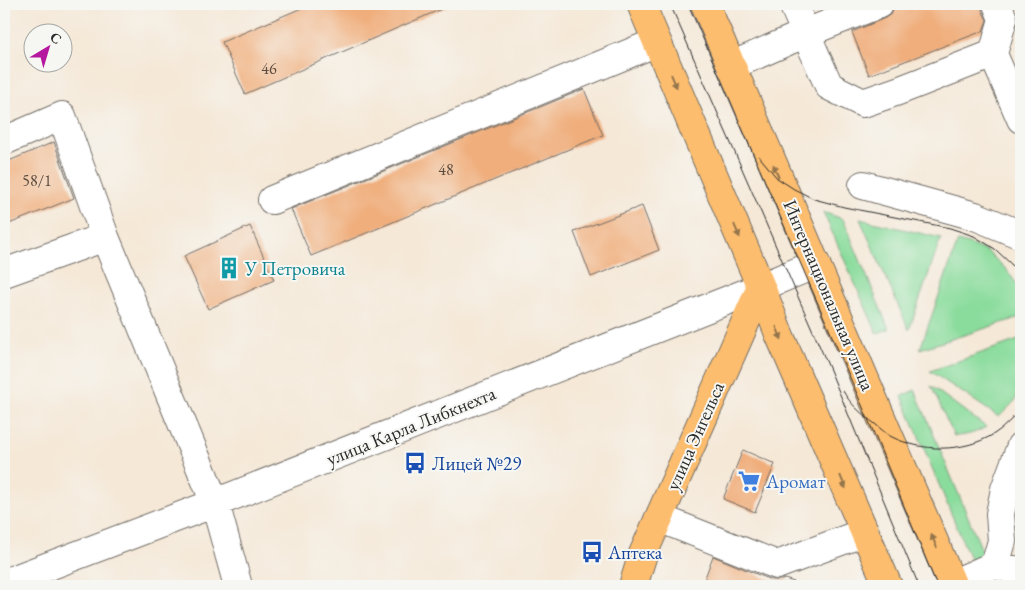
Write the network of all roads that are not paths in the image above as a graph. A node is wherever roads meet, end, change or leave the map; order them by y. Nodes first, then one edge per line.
1 (641, 4) edge
2 (704, 4) edge
3 (793, 4) edge
4 (879, 4) edge
5 (997, 4) edge
6 (806, 33) junction
7 (657, 42) junction
8 (993, 54) junction
9 (731, 66) junction
10 (1021, 118) edge
11 (4, 141) edge
12 (863, 185) dead end
13 (272, 200) dead end
14 (1021, 235) edge
15 (105, 237) junction
16 (816, 264) junction
17 (4, 273) edge
18 (761, 288) junction
19 (1018, 462) edge
20 (215, 504) junction
21 (659, 518) junction
22 (865, 532) junction
23 (995, 565) junction
24 (1021, 572) edge
25 (4, 583) edge
26 (953, 585) edge
27 (238, 586) edge
28 (633, 586) edge
29 (888, 586) edge

1 - 7 main road
2 - 9 main road, Интернациональная улица
3 - 6 street
4 - 6 street
5 - 8 street
6 - 8 street
6 - 9 street
7 - 13 street
7 -> 18 main road
8 - 10 street
16 -> 9 main road, Интернациональная улица
11 - 15 street
12 - 14 street
15 - 17 street
15 - 20 street
16 - 18 street, улица Карла Либкнехта
26 -> 16 main road, Интернациональная улица
18 - 20 street, улица Карла Либкнехта
18 - 21 main road, улица Энгельса
18 -> 22 main road
19 - 23 street
20 - 25 street, улица Карла Либкнехта
20 - 27 street
21 - 22 street
21 - 28 main road, улица Энгельса
22 - 29 main road
23 - 24 street
23 - 26 street

